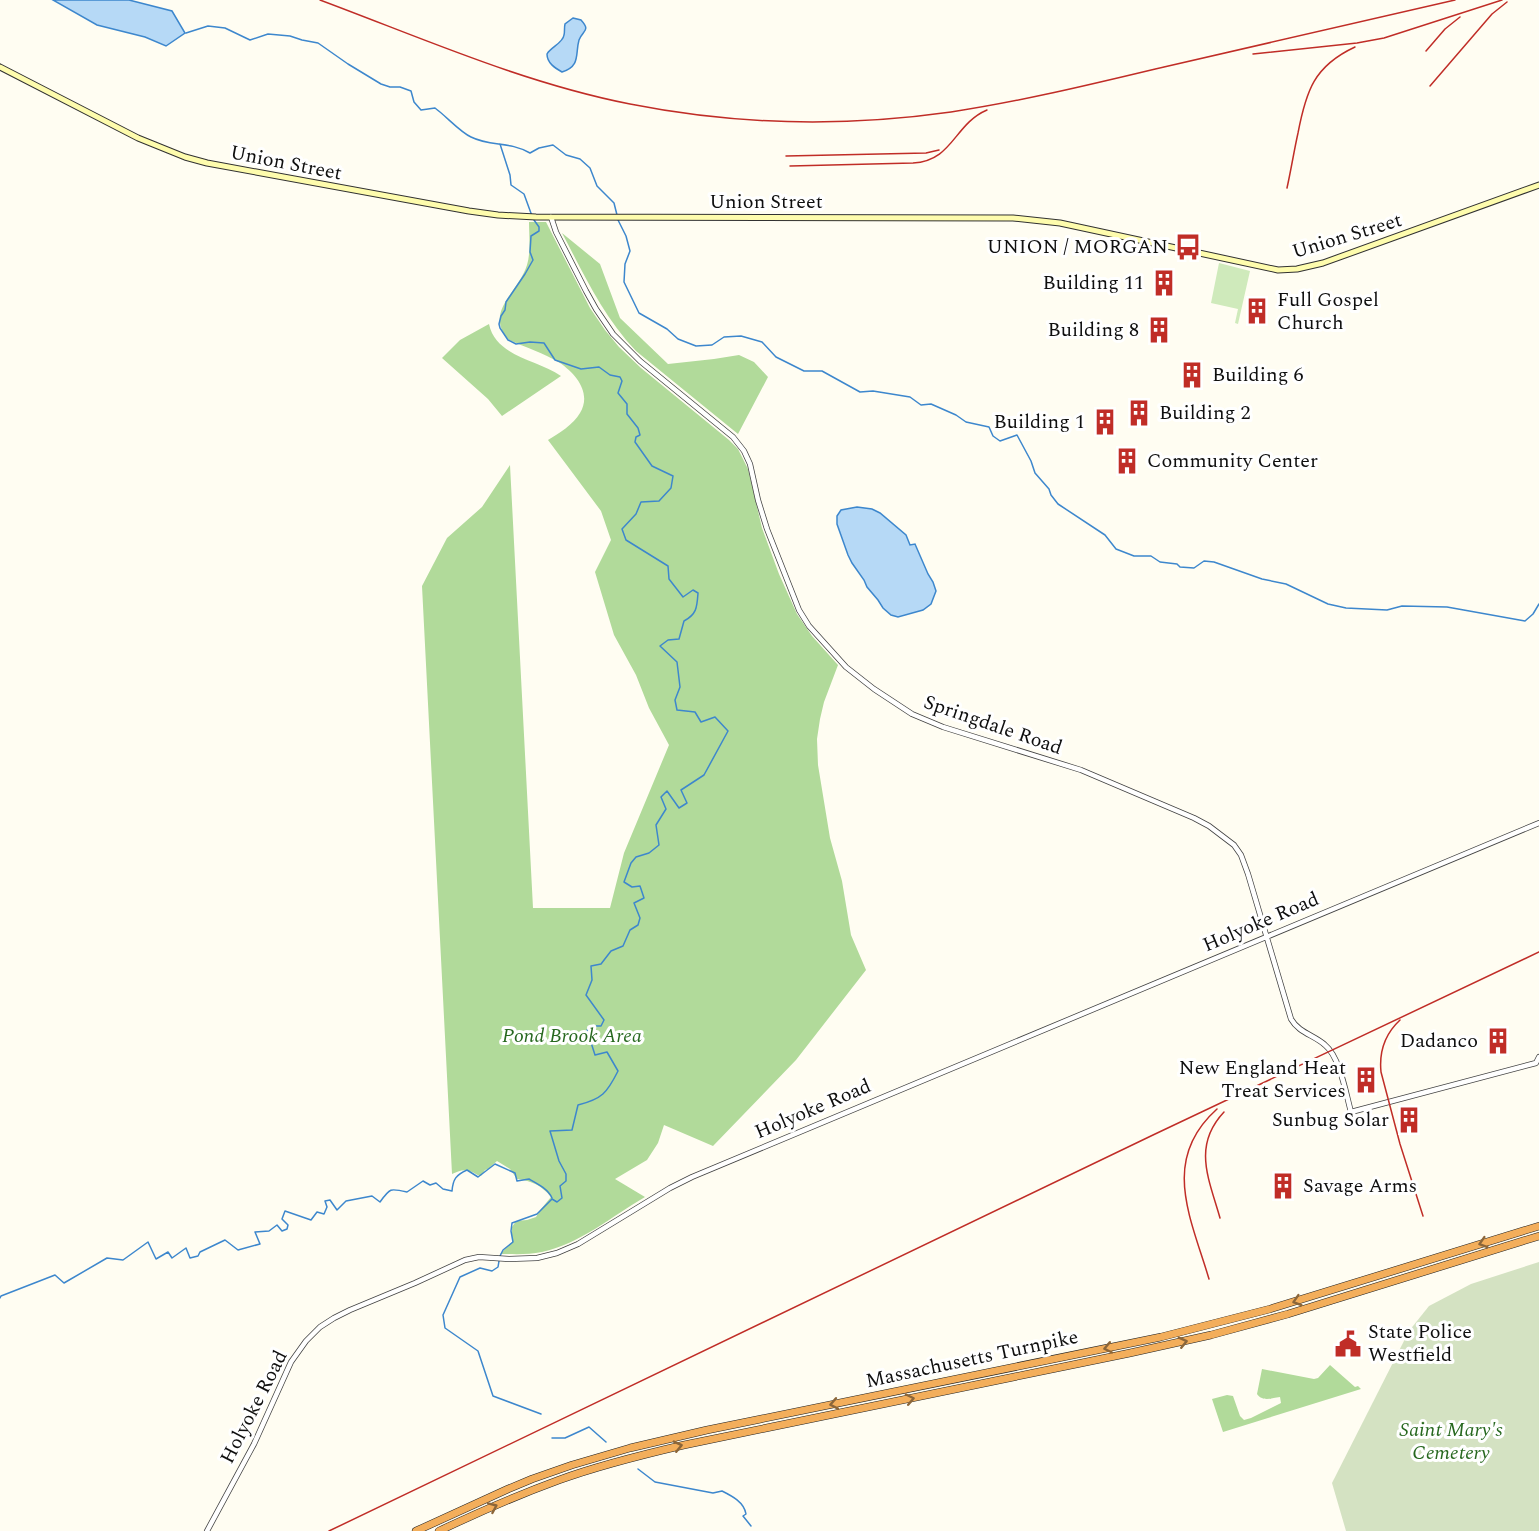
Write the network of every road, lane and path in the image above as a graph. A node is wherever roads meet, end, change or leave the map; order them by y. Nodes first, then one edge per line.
1 (0, 67) edge
2 (1539, 186) edge
3 (551, 217) junction
4 (1539, 823) edge
5 (1267, 936) junction
6 (1539, 1057) edge
7 (1539, 1226) edge
8 (1539, 1236) edge
9 (207, 1531) edge
10 (416, 1531) edge
11 (440, 1531) edge

1 - 3 main road, Union Street
2 - 3 main road, Union Street
3 - 5 street, Springdale Road
4 - 5 street, Holyoke Road
5 - 6 street, Springdale Road
5 - 9 street, Holyoke Road
7 -> 10 highway, Massachusetts Turnpike
11 -> 8 highway, Massachusetts Turnpike

